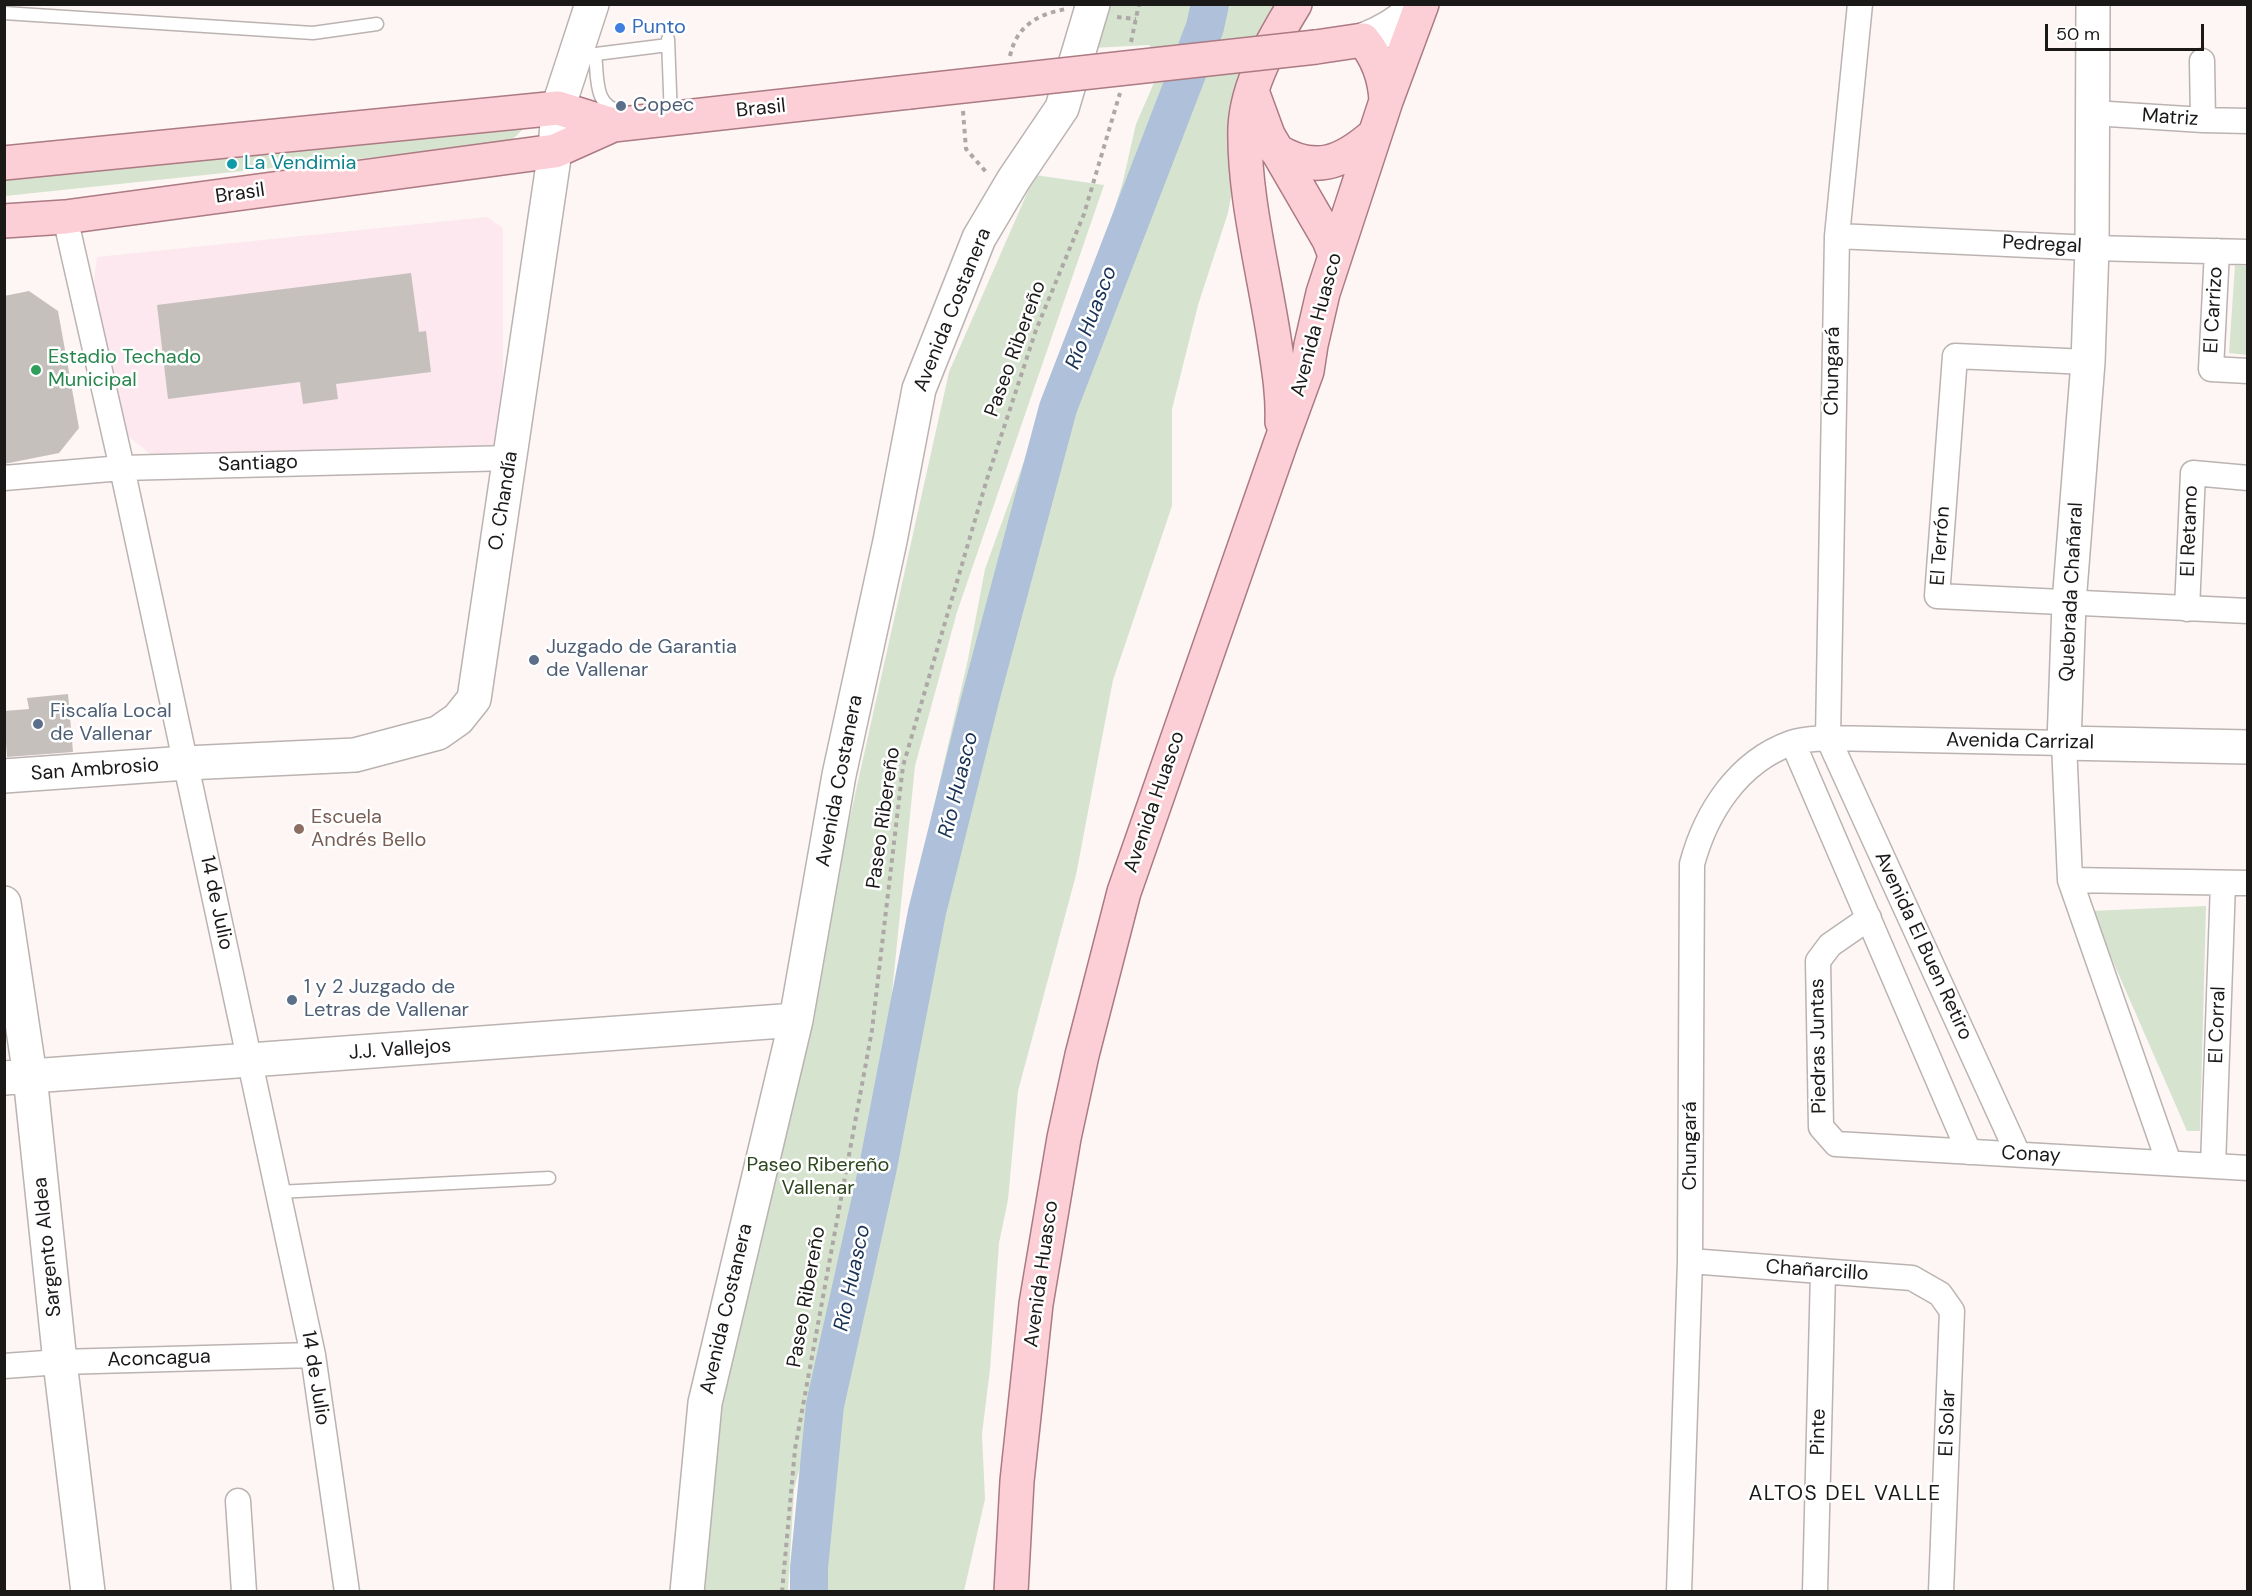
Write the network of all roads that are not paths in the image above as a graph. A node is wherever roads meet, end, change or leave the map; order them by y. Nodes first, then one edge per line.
1 (592, 4) edge
2 (1094, 4) edge
3 (1295, 4) edge
4 (1417, 4) edge
5 (1422, 4) edge
6 (1860, 4) edge
7 (2093, 4) edge
8 (4, 13) edge
9 (377, 24) dead end
10 (1363, 40) junction
11 (585, 55) junction
12 (2202, 61) dead end
13 (1252, 92) junction
14 (1386, 101) junction
15 (558, 108) junction
16 (667, 111) junction
17 (2093, 113) junction
18 (622, 118) junction
19 (2203, 120) junction
20 (2247, 121) edge
21 (1374, 135) junction
22 (1276, 150) junction
23 (555, 152) junction
24 (4, 163) edge
25 (65, 217) junction
26 (4, 221) edge
27 (1837, 236) junction
28 (2092, 248) junction
29 (2217, 251) junction
30 (2247, 252) edge
31 (1335, 255) junction
32 (1264, 272) junction
33 (1323, 293) junction
34 (2088, 362) junction
35 (2247, 371) edge
36 (1281, 442) junction
37 (511, 458) junction
38 (122, 468) junction
39 (4, 478) edge
40 (2247, 478) edge
41 (2069, 603) junction
42 (2187, 609) junction
43 (2247, 611) edge
44 (1828, 738) junction
45 (1792, 743) junction
46 (2064, 743) junction
47 (2247, 747) edge
48 (186, 763) junction
49 (4, 776) edge
50 (2070, 880) junction
51 (2223, 883) junction
52 (2247, 883) edge
53 (4, 903) edge
54 (1869, 918) junction
55 (796, 1020) junction
56 (249, 1061) junction
57 (17, 1077) edge
58 (1821, 1127) joint
59 (1969, 1152) junction
60 (2018, 1154) junction
61 (2169, 1163) junction
62 (2213, 1166) junction
63 (2247, 1168) edge
64 (549, 1178) dead end
65 (278, 1192) junction
66 (1690, 1261) junction
67 (1823, 1272) junction
68 (1940, 1294) joint
69 (313, 1355) junction
70 (60, 1362) junction
71 (4, 1366) edge
72 (238, 1501) dead end
73 (88, 1592) edge
74 (244, 1592) edge
75 (347, 1592) edge
76 (687, 1592) edge
77 (1011, 1592) edge
78 (1679, 1592) edge
79 (1815, 1592) edge
80 (1941, 1592) edge

1 - 11 street, O. Chandía
2 - 55 street, Avenida Costanera
3 - 13 main road
4 - 10 street
5 - 14 main road
6 - 27 street, Chungará
7 - 17 street, Quebrada Chañaral
8 - 9 lane
10 - 14 main road, Avenida Huasco
10 - 16 main road, Brasil, bridge
11 - 15 street, O. Chandía
11 - 16 lane
11 - 18 lane
12 - 19 street
13 - 22 main road
13 - 32 main road
14 - 21 main road, Avenida Huasco
15 - 18 main road, Brasil
15 - 23 street, O. Chandía
15 - 24 main road, Brasil
16 - 18 main road, Brasil
17 - 19 street, Matriz
17 - 28 street, Quebrada Chañaral
18 - 23 main road, Brasil
19 - 20 street, Matriz
21 - 22 main road
21 - 31 main road, Avenida Huasco
22 - 31 main road
23 - 25 main road, Brasil
23 - 37 street, O. Chandía
25 - 26 main road, Brasil
25 - 38 street, 14 de Julio
27 - 28 street, Pedregal
27 - 44 street, Chungará
28 - 29 street, Pedregal
28 - 34 street, Quebrada Chañaral
29 - 30 street, Pedregal
29 - 35 street, El Carrizo
31 - 33 main road, Avenida Huasco
32 - 33 main road
32 - 36 main road
33 - 36 main road, Avenida Huasco
34 - 41 street, Quebrada Chañaral
34 - 41 street, El Terrón
36 - 77 main road, Avenida Huasco
37 - 38 street, Santiago
37 - 48 street, O. Chandía
38 - 39 street, Santiago
38 - 48 street, 14 de Julio
40 - 42 street, El Retamo
41 - 42 street, El Terrón
41 - 46 street, Quebrada Chañaral
42 - 43 street, El Terrón
44 - 45 street, Avenida Carrizal
44 - 46 street, Avenida Carrizal
44 - 60 street, Avenida El Buen Retiro
45 - 54 street, Avenida El Buen Retiro
45 - 66 street, Chungará
46 - 47 street, Avenida Carrizal
46 - 50 street, Quebrada Chañaral
48 - 49 street, San Ambrosio
48 - 56 street, 14 de Julio
50 - 51 street
50 - 61 street, Quebrada Chañaral
51 - 52 street
51 - 62 street, El Corral
53 - 57 street, Sargento Aldea
54 - 58 street, Piedras Juntas
54 - 59 street, Avenida El Buen Retiro
55 - 56 street, J.J. Vallejos
55 - 76 street, Avenida Costanera
56 - 57 street, J.J. Vallejos
56 - 65 street, 14 de Julio
57 - 70 street, Sargento Aldea
58 - 59 street, Conay
59 - 60 street, Conay
60 - 61 street, Conay
61 - 62 street, Conay
62 - 63 street, Conay
64 - 65 lane
65 - 69 street, 14 de Julio
66 - 67 street, Chañarcillo
66 - 78 street, Chungará
67 - 68 street, Chañarcillo
67 - 79 street, Pinte
68 - 80 street, El Solar
69 - 70 street, Aconcagua
69 - 75 street, 14 de Julio
70 - 71 street, Aconcagua
70 - 73 street, Sargento Aldea
72 - 74 street

